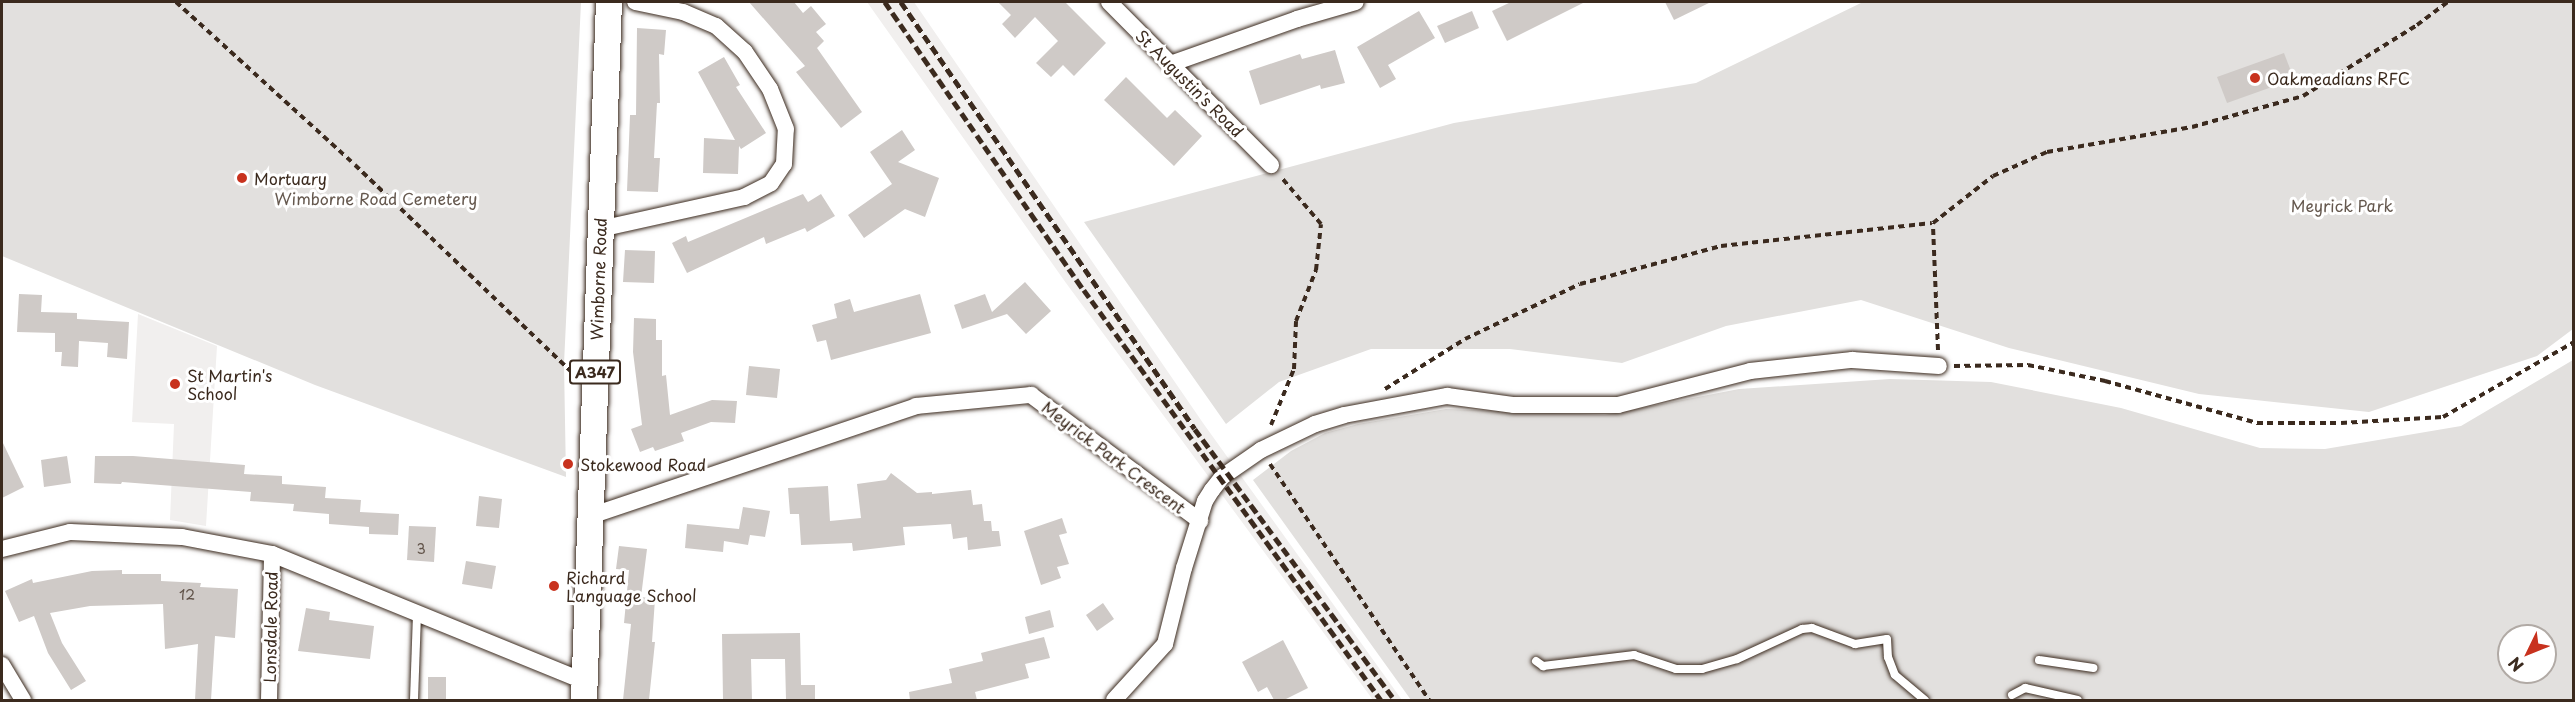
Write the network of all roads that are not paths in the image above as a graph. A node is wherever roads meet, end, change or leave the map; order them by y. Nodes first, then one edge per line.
1 (609, 2) edge
2 (635, 2) edge
3 (1109, 2) edge
4 (1356, 2) edge
5 (1173, 63) junction
6 (1271, 165) road end
7 (600, 229) junction
8 (1939, 366) road end
9 (590, 516) junction
10 (1200, 520) junction
11 (2, 549) edge
12 (272, 554) junction
13 (417, 612) junction
14 (2039, 660) dead end
15 (1536, 661) dead end
16 (2, 665) edge
17 (2093, 668) dead end
18 (584, 691) edge
19 (2012, 695) dead end
20 (23, 700) edge
21 (269, 700) edge
22 (414, 700) edge
23 (1114, 700) edge
24 (1925, 700) edge
25 (2078, 700) edge

1 - 7 main road, Wimborne Road / A347
2 - 7 street
3 - 5 street, St Augustin's Road
4 - 5 street
5 - 6 street, St Augustin's Road
7 - 9 main road, Wimborne Road / A347
8 - 10 street
9 - 10 street, Meyrick Park Crescent
9 - 18 main road, Wimborne Road / A347
10 - 23 street, Meyrick Park Crescent
11 - 12 street
12 - 13 street
12 - 21 street, Lonsdale Road
13 - 18 street
13 - 22 lane
14 - 17 lane
15 - 24 lane
16 - 20 street
19 - 25 lane

